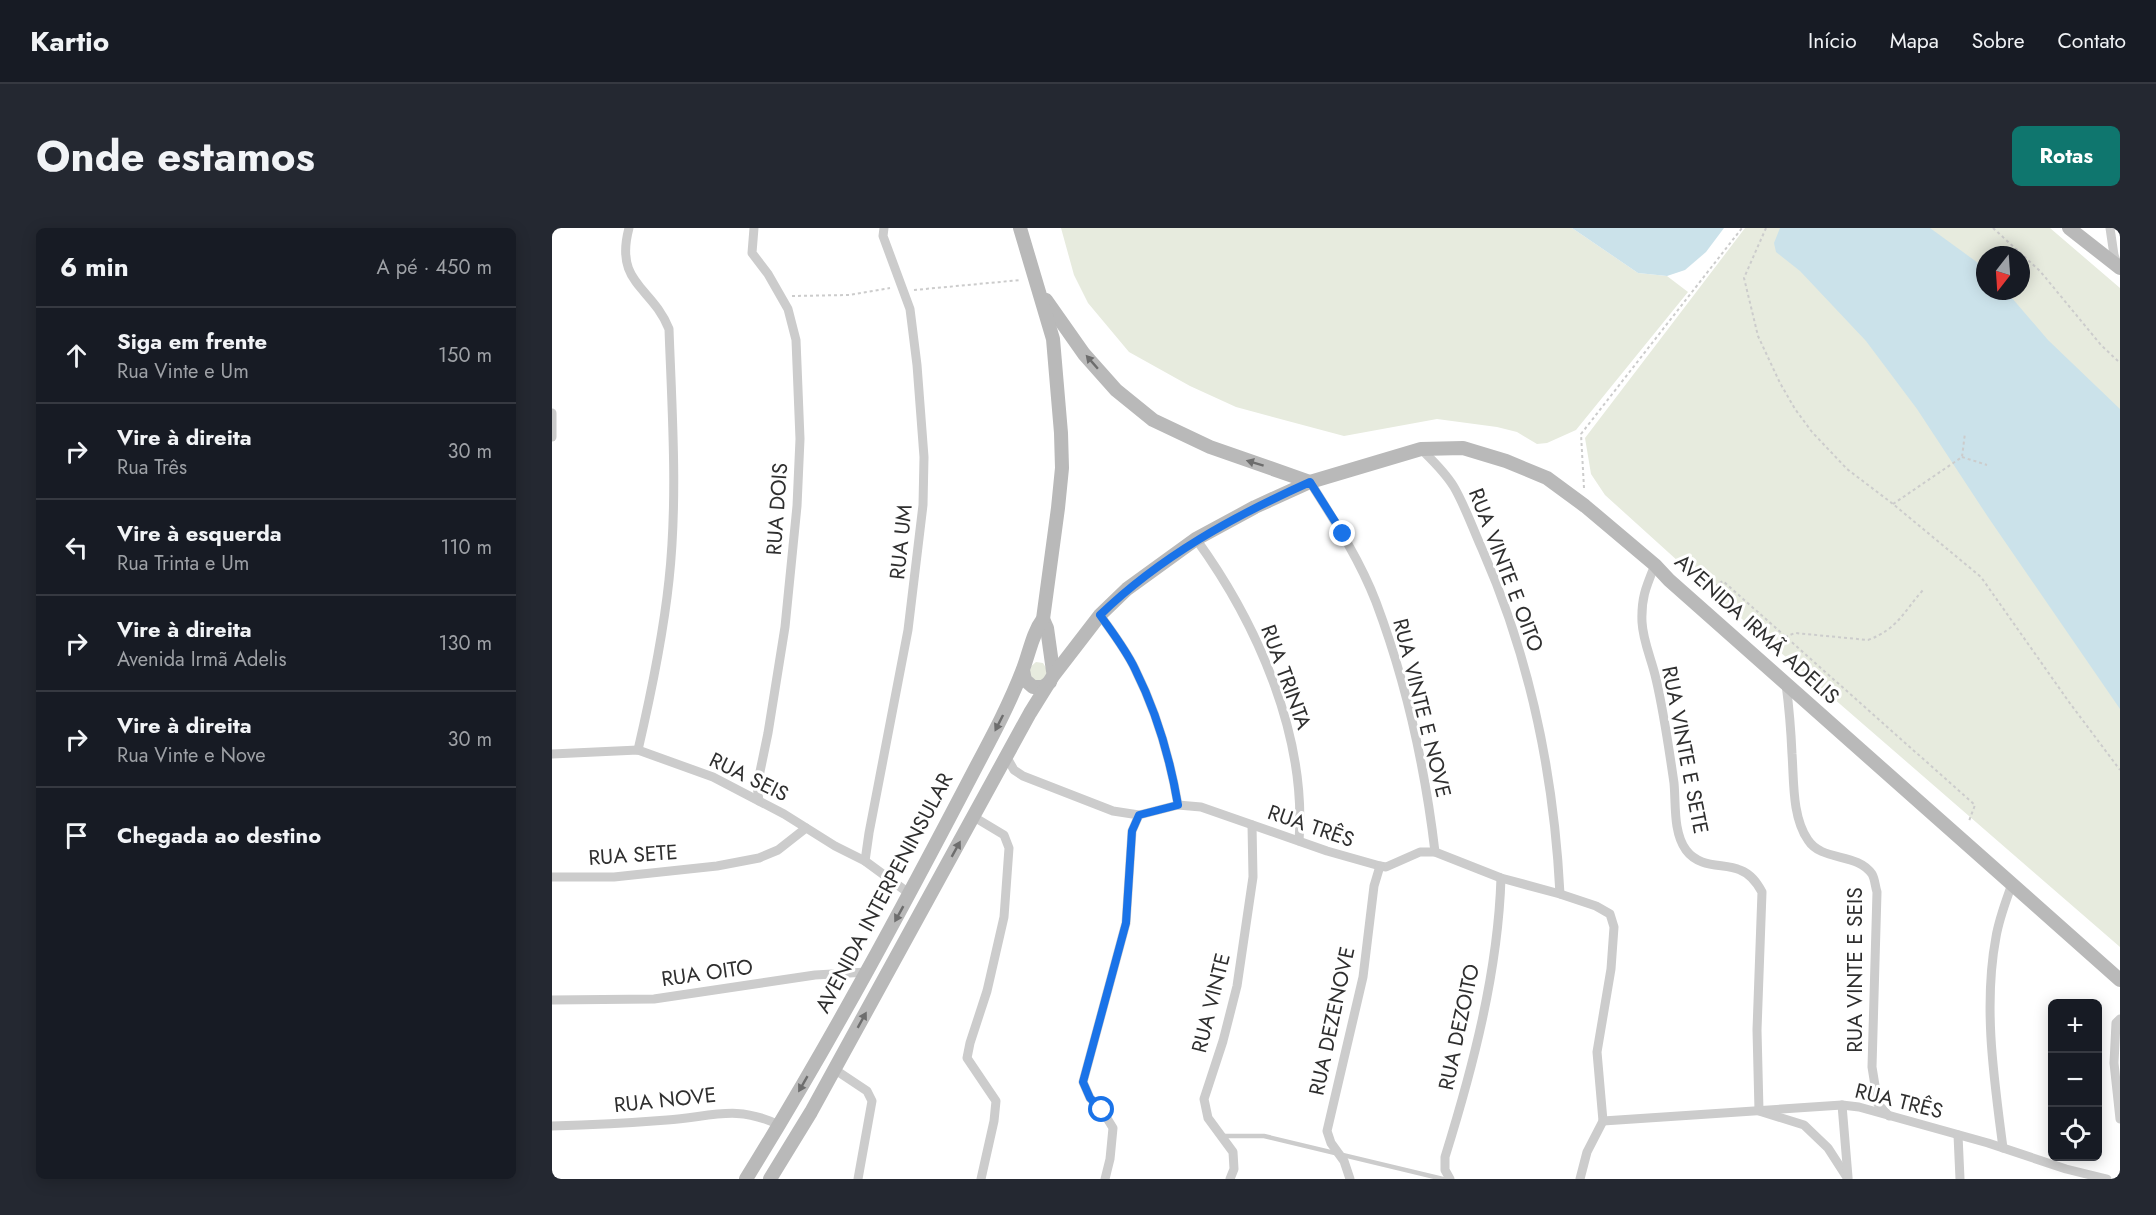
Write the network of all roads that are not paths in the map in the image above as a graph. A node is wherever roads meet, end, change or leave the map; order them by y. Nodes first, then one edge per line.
1 (629, 228) edge
2 (754, 228) edge
3 (884, 228) edge
4 (1020, 228) edge
5 (2068, 228) edge
6 (2110, 228) edge
7 (2119, 267) edge
8 (1040, 291) junction
9 (552, 413) edge
10 (552, 437) edge
11 (1421, 449) junction
12 (1310, 482) junction
13 (1196, 539) junction
14 (1655, 565) junction
15 (1100, 615) junction
16 (1043, 619) junction
17 (1024, 667) junction
18 (1053, 676) junction
19 (1786, 684) junction
20 (638, 750) junction
21 (552, 754) edge
22 (1006, 756) junction
23 (759, 801) junction
24 (1178, 805) junction
25 (1139, 815) junction
26 (974, 817) junction
27 (1252, 825) junction
28 (806, 828) junction
29 (1299, 841) junction
30 (1435, 852) junction
31 (865, 861) junction
32 (1380, 867) junction
33 (552, 877) edge
34 (1501, 878) junction
35 (2012, 884) junction
36 (910, 894) junction
37 (1560, 894) junction
38 (867, 972) junction
39 (2120, 980) edge
40 (552, 1000) edge
41 (2120, 1019) edge
42 (834, 1069) junction
43 (1842, 1105) junction
44 (1759, 1111) junction
45 (1888, 1116) junction
46 (2120, 1119) edge
47 (1603, 1121) junction
48 (779, 1125) junction
49 (552, 1126) edge
50 (1958, 1135) junction
51 (1220, 1136) junction
52 (2002, 1148) junction
53 (1339, 1155) junction
54 (2092, 1177) edge
55 (746, 1179) edge
56 (770, 1179) edge
57 (858, 1179) edge
58 (981, 1179) edge
59 (1105, 1179) edge
60 (1230, 1179) edge
61 (1350, 1179) edge
62 (1443, 1179) edge
63 (1450, 1179) edge
64 (1580, 1179) edge
65 (1848, 1179) edge
66 (1960, 1179) edge
67 (2107, 1179) edge

1 - 20 street
2 - 23 street, RUA DOIS
3 - 31 street, RUA UM
4 - 8 street, AVENIDA INTERPENINSULAR
5 - 7 street
6 - 7 street
12 -> 8 street
8 - 16 street, AVENIDA INTERPENINSULAR
9 - 10 street
11 - 12 street, AVENIDA IRMÃ ADELIS
11 - 14 street, AVENIDA IRMÃ ADELIS
11 - 37 street, RUA VINTE E OITO
12 - 13 street, AVENIDA IRMÃ ADELIS
12 - 30 street, RUA VINTE E NOVE
13 - 15 street, AVENIDA IRMÃ ADELIS
13 - 29 street, RUA TRINTA
14 - 19 street, AVENIDA IRMÃ ADELIS
14 - 44 street, RUA VINTE E SETE
15 - 18 street, AVENIDA IRMÃ ADELIS
15 - 24 street
16 - 17 street, AVENIDA INTERPENINSULAR
16 - 18 street, AVENIDA INTERPENINSULAR
17 - 18 street
17 - 18 street
17 -> 36 street, AVENIDA INTERPENINSULAR
18 - 22 street, AVENIDA INTERPENINSULAR
19 - 35 street, AVENIDA IRMÃ ADELIS
19 - 45 street, RUA VINTE E SEIS
20 - 21 street, RUA SEIS
20 - 23 street, RUA SEIS
22 - 25 street, RUA TRÊS
22 - 26 street, AVENIDA INTERPENINSULAR
23 - 28 street, RUA SEIS
24 - 25 street, RUA TRÊS
24 - 27 street, RUA TRÊS
25 - 59 street
42 -> 26 street, AVENIDA INTERPENINSULAR
26 - 58 street
27 - 29 street, RUA TRÊS
27 - 51 street, RUA VINTE
28 - 31 street, RUA SEIS
28 - 33 street, RUA SETE
29 - 32 street, RUA TRÊS
30 - 32 street
30 - 34 street
31 - 36 street, RUA SEIS
32 - 53 street, RUA DEZENOVE
34 - 37 street
34 - 63 street, RUA DEZOITO
35 - 39 street, AVENIDA IRMÃ ADELIS
35 - 52 street
36 -> 38 street, AVENIDA INTERPENINSULAR
37 - 47 street
38 - 40 street, RUA OITO
38 -> 48 street, AVENIDA INTERPENINSULAR
41 - 46 street
42 - 56 street, AVENIDA INTERPENINSULAR
42 - 57 street
43 - 44 street, RUA TRÊS
43 - 45 street, RUA TRÊS
43 - 65 street
44 - 47 street, RUA TRÊS
44 - 65 street
45 - 50 street, RUA TRÊS
47 - 64 street
48 - 49 street, RUA NOVE
48 - 55 street, AVENIDA INTERPENINSULAR
50 - 52 street, RUA TRÊS
50 - 66 street
51 - 53 lane
51 - 60 street, RUA VINTE
52 - 54 street, RUA TRÊS
53 - 61 street, RUA DEZENOVE
53 - 62 lane
54 - 67 street, RUA TRÊS

